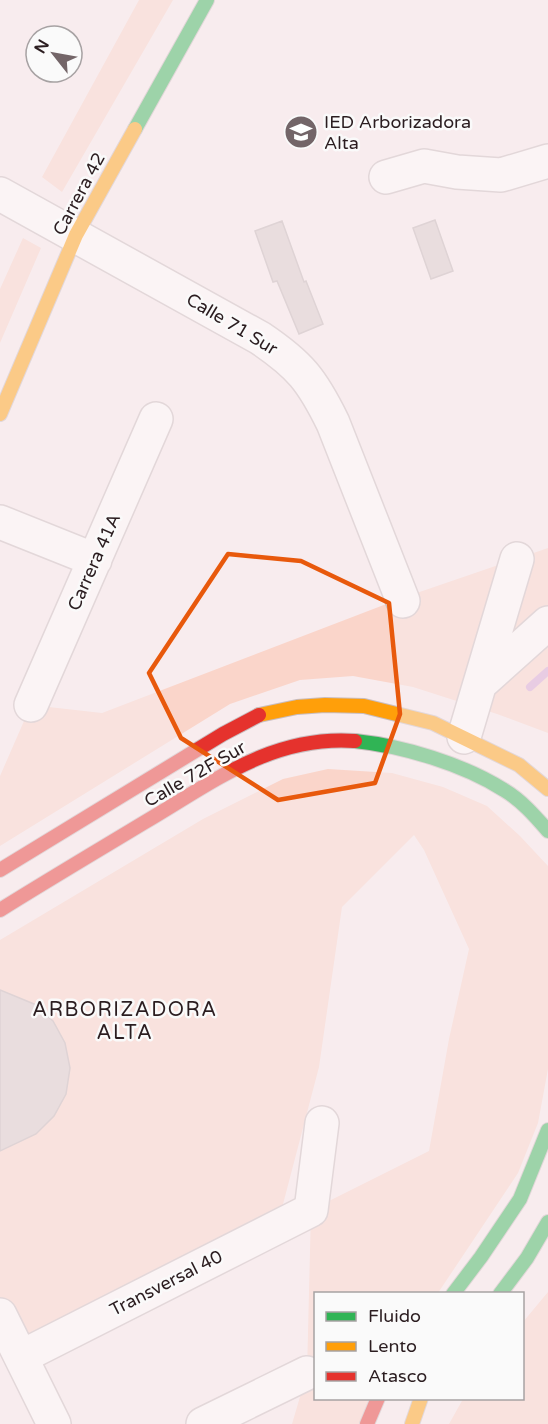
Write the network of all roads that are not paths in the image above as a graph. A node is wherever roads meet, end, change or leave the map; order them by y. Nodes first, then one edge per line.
1 (207, 0) edge
2 (548, 161) edge
3 (386, 177) dead end
4 (0, 194) edge
5 (76, 235) junction
6 (0, 414) edge
7 (156, 419) dead end
8 (0, 522) edge
9 (517, 559) dead end
10 (95, 560) junction
11 (403, 602) dead end
12 (548, 623) edge
13 (480, 684) junction
14 (31, 705) dead end
15 (464, 737) junction
16 (548, 789) edge
17 (548, 831) edge
18 (0, 870) edge
19 (0, 910) edge
20 (322, 1123) dead end
21 (548, 1130) edge
22 (548, 1222) edge
23 (454, 1292) edge
24 (501, 1292) edge
25 (0, 1315) edge
26 (21, 1358) junction
27 (307, 1372) dead end
28 (377, 1400) edge
29 (420, 1400) edge
30 (54, 1424) edge
31 (203, 1424) edge
32 (368, 1424) edge
33 (412, 1424) edge

1 - 5 street, Carrera 42
2 - 3 street
4 - 5 street, Calle 71 Sur
5 - 6 street, Carrera 42
5 - 11 street, Calle 71 Sur
7 - 10 street, Carrera 41A
8 - 10 street
9 - 13 street
10 - 14 street, Carrera 41A
12 - 13 street
13 - 15 street
15 - 16 street, Calle 72F Sur
15 - 18 street, Calle 72F Sur
17 - 19 street, Calle 72F Sur
20 - 26 street, Transversal 40
21 - 23 street
22 - 24 street
25 - 26 street
26 - 30 street
27 - 31 street
28 - 32 street
29 - 33 street

